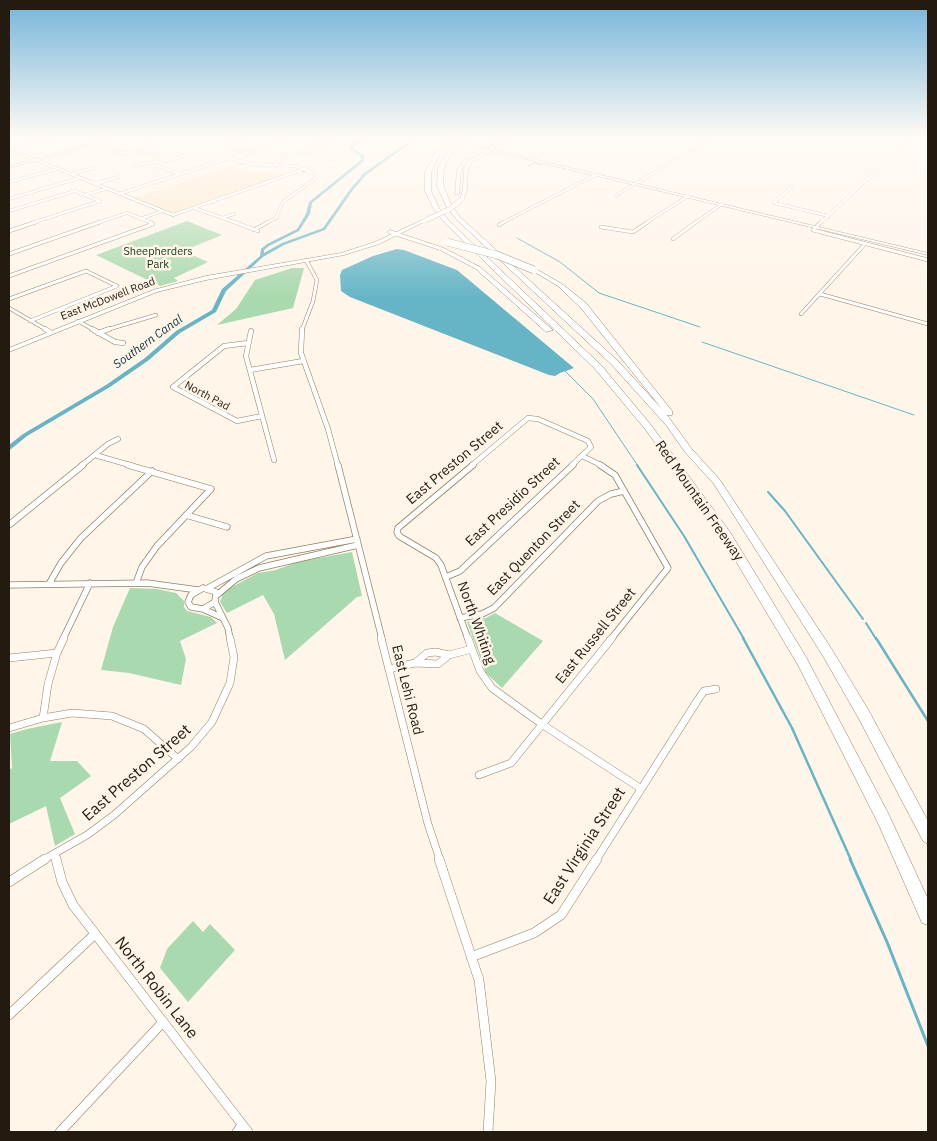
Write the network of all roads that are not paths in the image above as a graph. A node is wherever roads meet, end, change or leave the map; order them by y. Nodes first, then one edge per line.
1 (32, 192) edge
2 (72, 192) edge
3 (81, 192) edge
4 (94, 192) edge
5 (114, 192) edge
6 (123, 192) edge
7 (239, 192) edge
8 (296, 192) edge
9 (429, 192) edge
10 (443, 192) edge
11 (458, 192) edge
12 (465, 192) edge
13 (562, 192) edge
14 (621, 192) edge
15 (673, 192) edge
16 (785, 192) edge
17 (854, 192) edge
18 (87, 194) junction
19 (118, 194) junction
20 (617, 195) dead end
21 (688, 196) junction
22 (9, 199) edge
23 (722, 204) junction
24 (194, 208) junction
25 (9, 211) edge
26 (161, 211) junction
27 (234, 214) dead end
28 (173, 215) joint
29 (829, 216) junction
30 (139, 218) junction
31 (222, 218) junction
32 (424, 219) junction
33 (499, 225) dead end
34 (601, 226) dead end
35 (817, 227) junction
36 (254, 230) junction
37 (9, 231) edge
38 (259, 232) dead end
39 (396, 232) junction
40 (673, 239) dead end
41 (864, 245) junction
42 (9, 254) edge
43 (928, 254) edge
44 (306, 260) junction
45 (928, 260) edge
46 (253, 269) joint
47 (9, 276) edge
48 (820, 294) junction
49 (9, 299) edge
50 (9, 309) edge
51 (801, 314) dead end
52 (156, 315) dead end
53 (30, 321) junction
54 (78, 321) junction
55 (928, 324) edge
56 (251, 331) dead end
57 (50, 332) junction
58 (98, 332) junction
59 (123, 343) dead end
60 (248, 343) junction
61 (9, 350) edge
62 (303, 361) junction
63 (250, 370) junction
64 (620, 396) junction
65 (262, 416) junction
66 (118, 439) dead end
67 (588, 441) joint
68 (95, 455) junction
69 (582, 456) junction
70 (274, 460) dead end
71 (152, 471) junction
72 (717, 482) junction
73 (624, 491) junction
74 (186, 516) junction
75 (9, 526) edge
76 (227, 527) dead end
77 (398, 528) joint
78 (358, 542) junction
79 (279, 552) junction
80 (282, 564) junction
81 (446, 577) junction
82 (90, 583) junction
83 (136, 583) junction
84 (9, 584) edge
85 (49, 584) junction
86 (177, 587) junction
87 (208, 588) junction
88 (198, 590) junction
89 (216, 598) junction
90 (189, 599) junction
91 (203, 609) junction
92 (223, 618) junction
93 (460, 618) junction
94 (472, 649) junction
95 (56, 654) junction
96 (449, 654) junction
97 (9, 658) edge
98 (415, 663) junction
99 (388, 669) junction
100 (716, 689) dead end
101 (43, 718) junction
102 (543, 725) junction
103 (9, 728) edge
104 (178, 759) junction
105 (480, 775) dead end
106 (640, 788) junction
107 (928, 836) edge
108 (56, 854) junction
109 (9, 882) edge
110 (928, 917) edge
111 (95, 934) junction
112 (471, 956) junction
113 (9, 1015) edge
114 (163, 1022) junction
115 (242, 1130) edge
116 (60, 1132) edge
117 (488, 1132) edge

1 - 22 street
2 - 25 street
3 - 18 street
4 - 18 street
5 - 19 street
6 - 19 street
7 - 24 street
8 - 36 street
9 - 64 highway, Red Mountain Freeway
10 - 72 highway, Red Mountain Freeway
11 - 32 main road, East McDowell Road
12 - 32 main road, East McDowell Road, bridge
13 - 33 street
14 - 20 street
15 - 21 main road
16 - 29 street
17 - 29 street
18 - 37 street
19 - 26 street
21 - 23 main road
21 - 34 street
23 - 35 main road
23 - 40 street
24 - 28 street
24 - 31 street
26 - 28 street
26 - 30 street
27 - 31 street
29 - 35 street
30 - 42 street
30 - 47 street
31 - 36 street
32 - 39 main road, East McDowell Road
35 - 41 street
35 - 43 main road
36 - 38 street
39 - 44 main road, East McDowell Road
39 - 64 highway
39 - 72 highway, bridge
41 - 45 street
41 - 48 street
44 - 46 main road, East McDowell Road
44 - 62 street, East Lehi Road
46 - 54 main road, East McDowell Road
48 - 51 street
48 - 55 street
49 - 53 street
50 - 53 street
52 - 58 street
53 - 57 street
54 - 57 main road, East McDowell Road
54 - 58 street
56 - 60 street
57 - 61 main road, East McDowell Road
58 - 59 street
60 - 63 street
60 - 65 street, North Pad
62 - 63 street
62 - 78 street, East Lehi Road
63 - 65 street
64 - 110 highway, Red Mountain Freeway
65 - 70 street
66 - 68 street
67 - 69 street, East Presidio Street
67 - 77 street, East Preston Street
68 - 71 street
68 - 75 street
69 - 73 street
69 - 81 street, East Presidio Street
71 - 74 street
71 - 85 street
72 - 107 highway, Red Mountain Freeway
73 - 93 street, East Quenton Street
73 - 102 street, East Russell Street
74 - 76 street
74 - 83 street
77 - 81 street, North Whiting
78 - 79 street
78 - 80 street
78 - 99 street, East Lehi Road
79 - 80 street
79 - 87 street
80 - 89 street
81 - 93 street, North Whiting
82 - 83 street
82 - 85 street
82 - 95 street
83 - 86 street
84 - 85 street
86 - 88 street
86 - 90 street
87 - 88 street
87 - 89 street
88 - 90 street
89 - 91 street
89 - 92 street, East Preston Street
90 - 91 street
91 - 92 street
92 - 104 street, East Preston Street
93 - 94 street, North Whiting
94 - 96 street
94 - 102 street, North Whiting
95 - 97 street
95 - 101 street
96 - 98 street
96 - 98 street
98 - 99 street
99 - 112 street, East Lehi Road
100 - 106 street, East Virginia Street
101 - 103 street
101 - 104 street
102 - 105 street, East Russell Street
102 - 106 street, North Whiting
104 - 108 street, East Preston Street
106 - 112 street, East Virginia Street
108 - 109 street, East Preston Street
108 - 111 street, North Robin Lane
111 - 113 street
111 - 114 street, North Robin Lane
112 - 117 street, East Lehi Road
114 - 115 street, North Robin Lane
114 - 116 street

